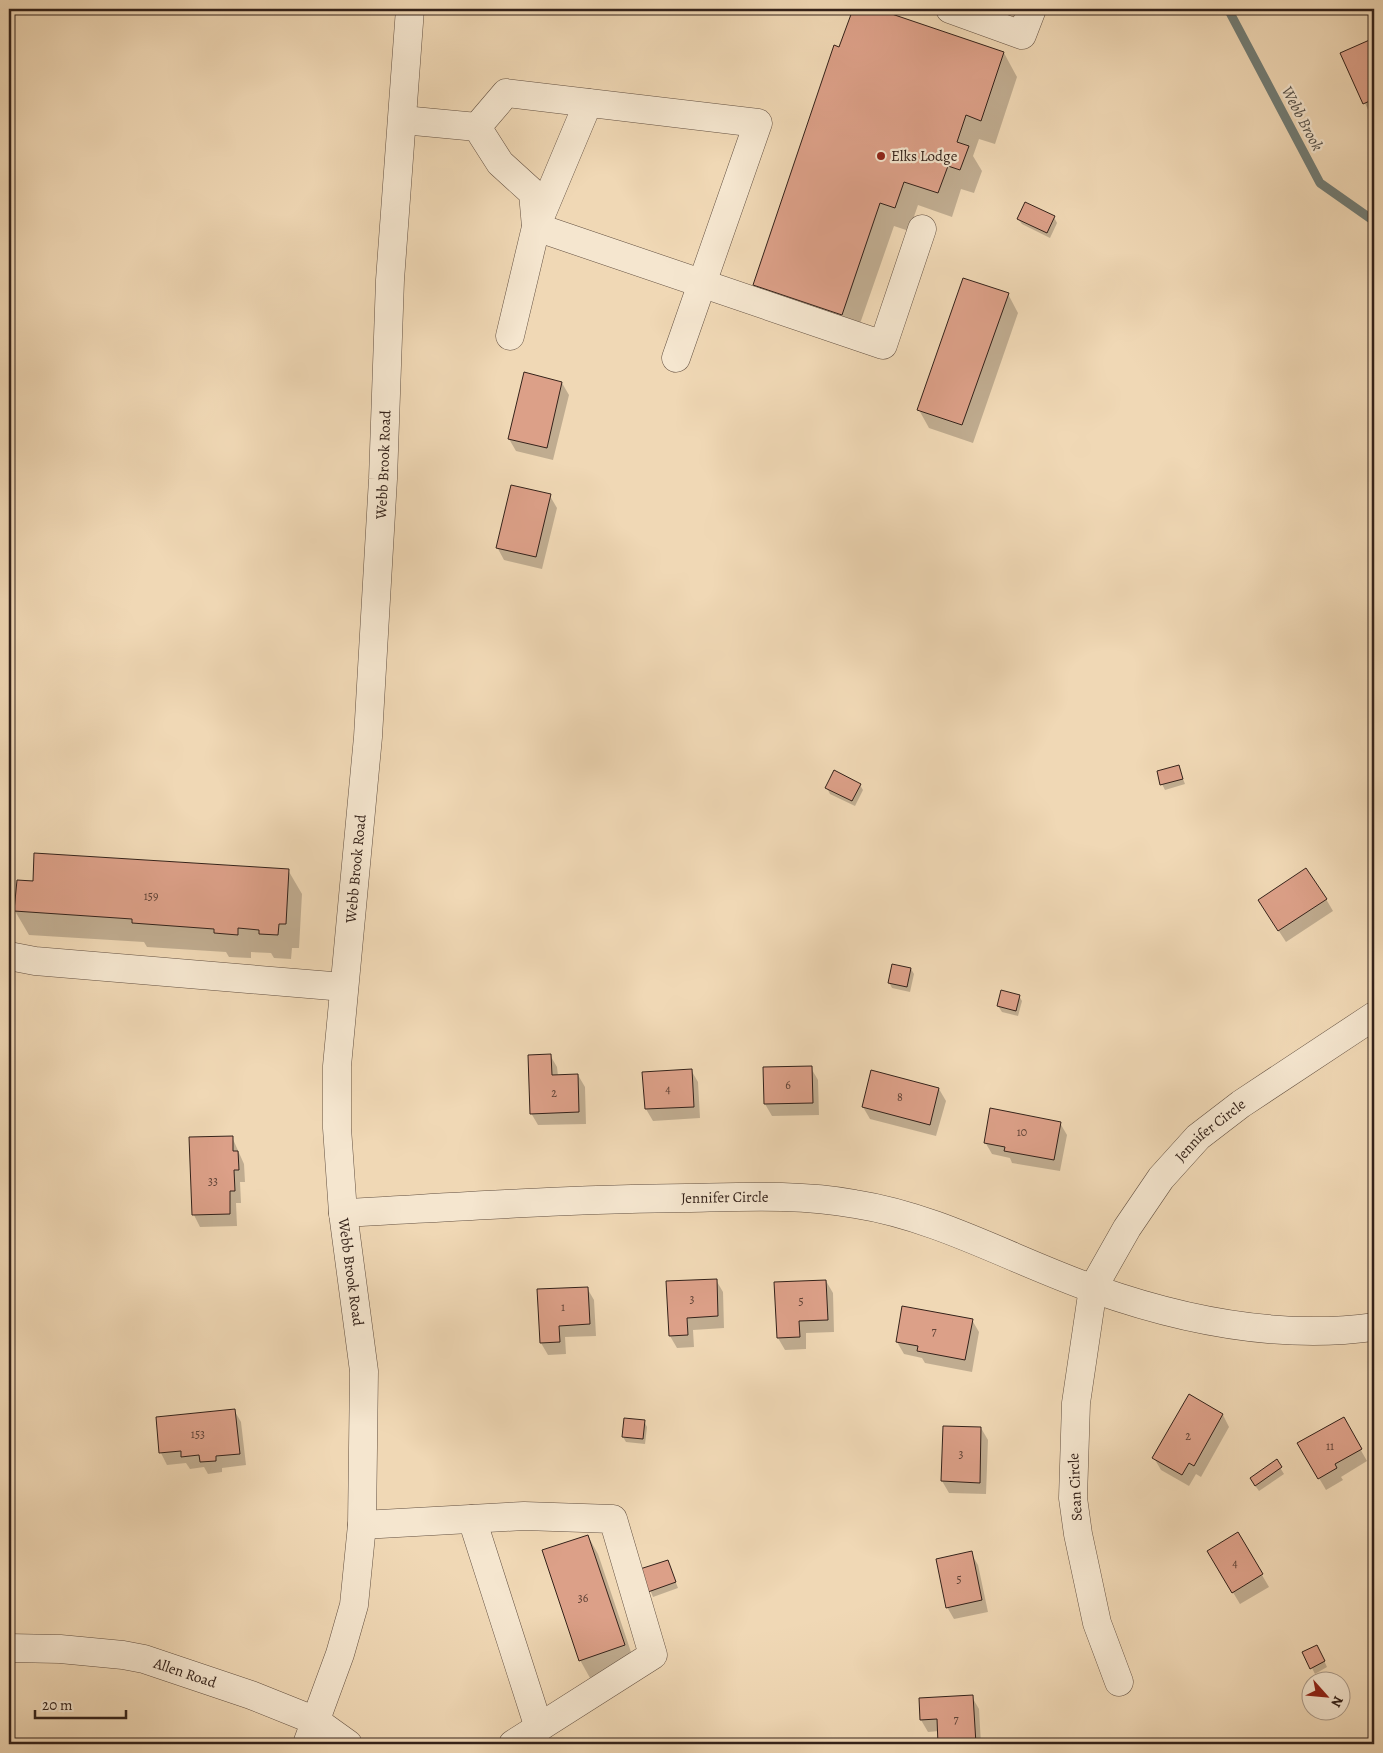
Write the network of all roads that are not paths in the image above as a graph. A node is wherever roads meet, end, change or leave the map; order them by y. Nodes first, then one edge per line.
1 (410, 9) edge
2 (950, 9) edge
3 (1032, 9) edge
4 (588, 103) junction
5 (403, 120) junction
6 (477, 126) junction
7 (536, 227) junction
8 (922, 229) dead end
9 (702, 284) junction
10 (510, 336) dead end
11 (676, 358) dead end
12 (9, 956) edge
13 (344, 987) junction
14 (1374, 1016) edge
15 (343, 1213) junction
16 (1093, 1288) junction
17 (1374, 1327) edge
18 (472, 1519) junction
19 (362, 1525) junction
20 (9, 1648) edge
21 (1119, 1682) dead end
22 (539, 1728) junction
23 (311, 1733) edge
24 (348, 1744) edge
25 (513, 1744) edge

1 - 5 street, Webb Brook Road
2 - 3 street
4 - 6 street
4 - 7 street
4 - 9 street
5 - 6 street
5 - 13 street, Webb Brook Road
6 - 7 street
7 - 9 street
7 - 10 street
8 - 9 street
9 - 11 street
12 - 13 street
13 - 15 street, Webb Brook Road
14 - 16 street, Jennifer Circle
15 - 16 street, Jennifer Circle
15 - 19 street, Webb Brook Road
16 - 17 street, Jennifer Circle
16 - 21 street, Sean Circle
18 - 19 street
18 - 22 street
18 - 22 street
19 - 23 street, Webb Brook Road
20 - 23 street, Allen Road
22 - 25 street
23 - 24 street, Allen Road

